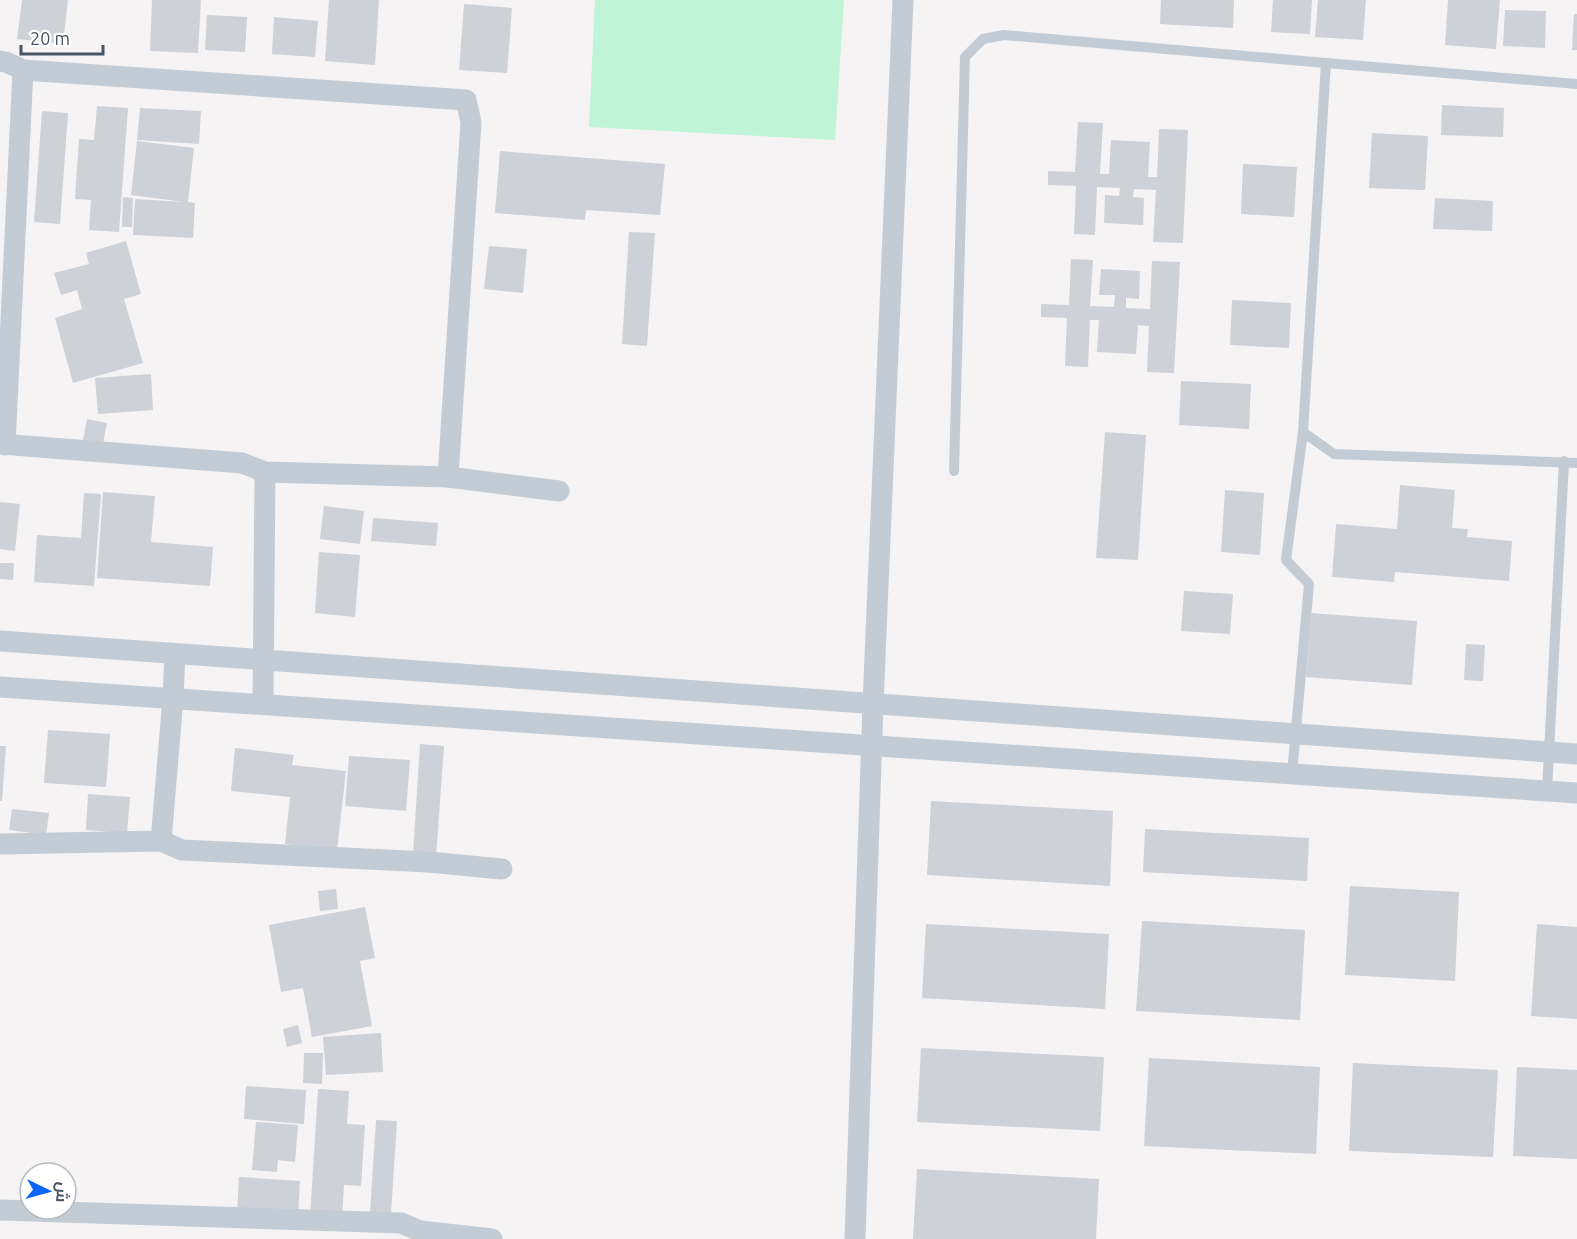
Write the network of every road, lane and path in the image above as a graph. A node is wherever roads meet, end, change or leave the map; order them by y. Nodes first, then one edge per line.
1 (903, 0) edge
2 (0, 61) edge
3 (1326, 63) junction
4 (22, 70) junction
5 (1577, 84) edge
6 (1303, 432) junction
7 (3, 445) edge
8 (1564, 461) junction
9 (1577, 462) edge
10 (954, 471) dead end
11 (266, 472) junction
12 (448, 477) junction
13 (559, 491) dead end
14 (3, 643) edge
15 (175, 654) junction
16 (262, 660) junction
17 (0, 687) edge
18 (173, 698) junction
19 (263, 704) junction
20 (873, 704) junction
21 (1295, 734) junction
22 (872, 745) junction
23 (1549, 752) junction
24 (1577, 754) edge
25 (1292, 774) junction
26 (1547, 791) junction
27 (1577, 793) edge
28 (161, 841) junction
29 (0, 844) edge
30 (502, 869) dead end
31 (0, 1210) edge
32 (492, 1239) edge
33 (855, 1239) edge

1 - 20 street
2 - 4 street
3 - 5 lane
3 - 6 lane
3 - 10 lane
4 - 7 street
4 - 12 street
6 - 8 lane
6 - 21 lane
7 - 11 street
8 - 9 lane
8 - 23 lane
11 - 12 street
11 - 16 street
12 - 13 street
14 - 15 street
15 - 16 street
15 - 18 street
16 - 19 street
16 - 20 street
17 - 18 street
18 - 19 street
18 - 28 street
19 - 22 street
20 - 21 street
20 - 22 street
21 - 23 street
21 - 25 lane
22 - 25 street
22 - 33 street
23 - 24 street
23 - 26 lane
25 - 26 street
26 - 27 street
28 - 29 street
28 - 30 street
31 - 32 street

